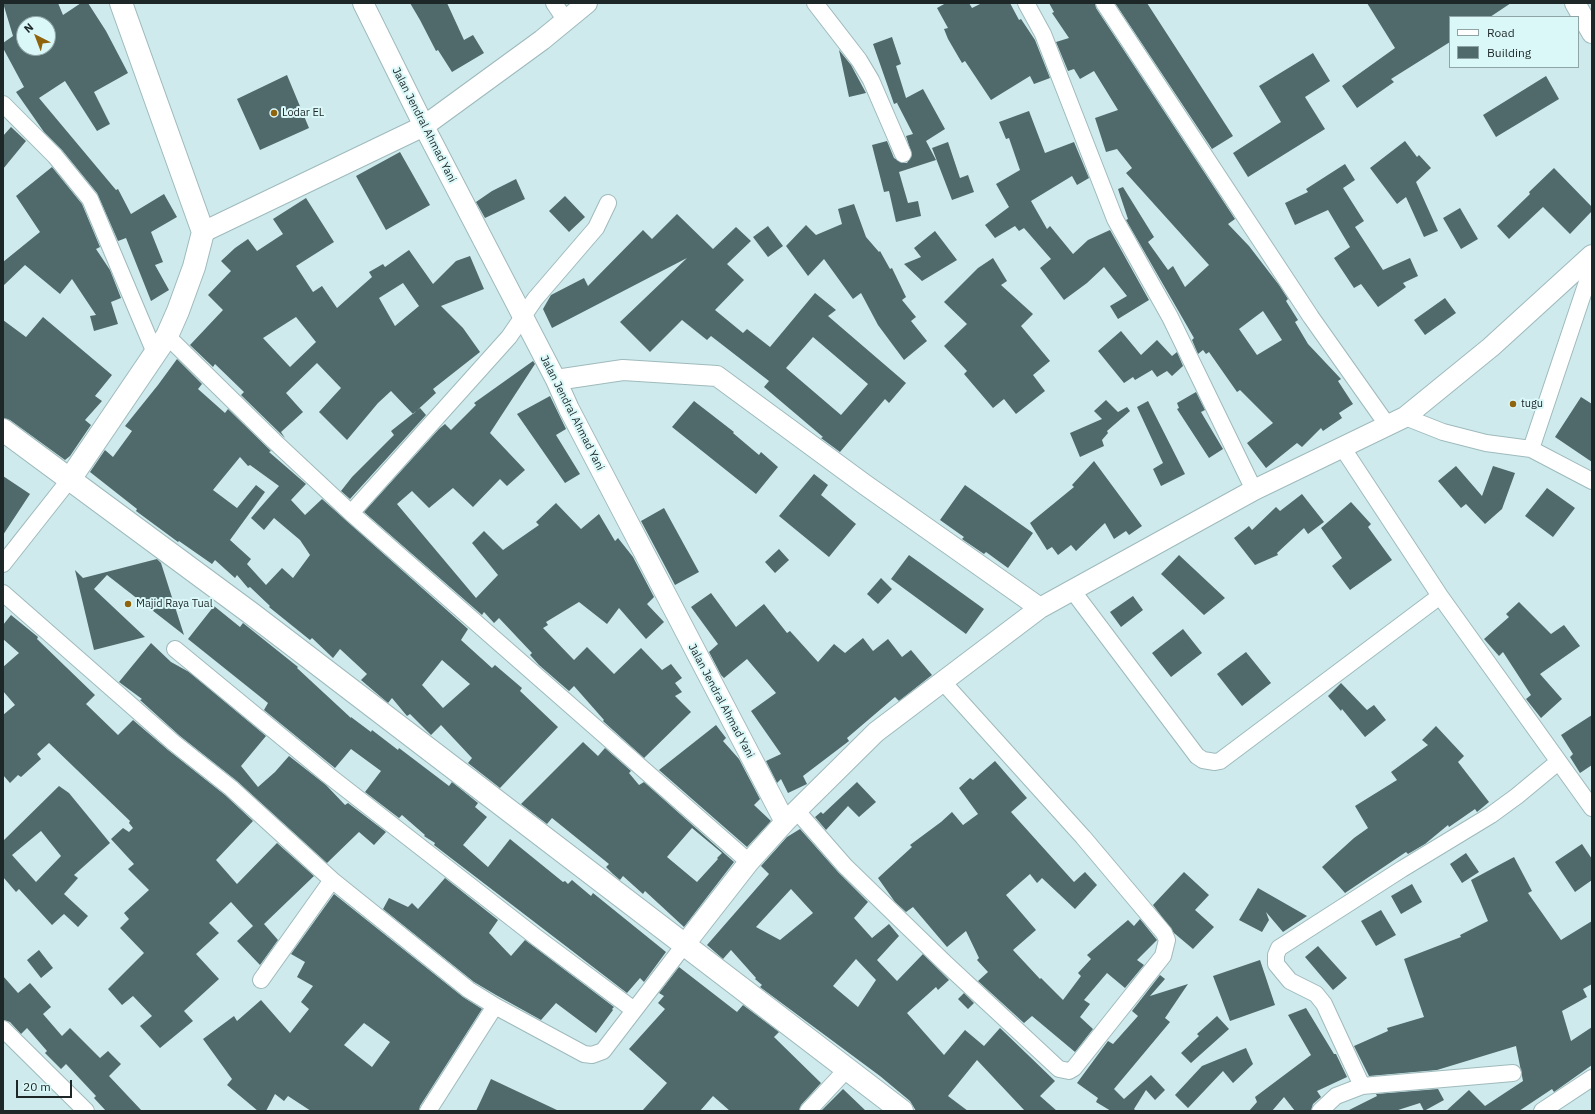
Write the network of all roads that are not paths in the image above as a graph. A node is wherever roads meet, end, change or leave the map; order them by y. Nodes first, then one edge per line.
1 (121, 3) edge
2 (362, 3) edge
3 (554, 3) edge
4 (587, 3) edge
5 (815, 3) edge
6 (1026, 3) edge
7 (1104, 3) edge
8 (1575, 3) edge
9 (566, 20) junction
10 (1592, 33) edge
11 (3, 104) edge
12 (424, 126) junction
13 (903, 154) dead end
14 (608, 203) dead end
15 (203, 232) junction
16 (1592, 255) edge
17 (1592, 267) edge
18 (523, 318) junction
19 (161, 344) junction
20 (556, 380) junction
21 (1397, 422) junction
22 (3, 430) edge
23 (1342, 447) junction
24 (1532, 449) junction
25 (70, 479) junction
26 (1592, 481) edge
27 (1254, 490) junction
28 (351, 513) junction
29 (3, 564) edge
30 (1072, 590) junction
31 (3, 593) edge
32 (1440, 596) junction
33 (1040, 608) junction
34 (175, 649) dead end
35 (943, 682) junction
36 (1558, 762) junction
37 (1592, 808) edge
38 (790, 816) junction
39 (749, 862) junction
40 (332, 880) junction
41 (685, 944) junction
42 (261, 980) dead end
43 (495, 1006) junction
44 (634, 1010) junction
45 (3, 1029) edge
46 (847, 1069) junction
47 (1513, 1074) dead end
48 (1592, 1078) edge
49 (1362, 1086) junction
50 (86, 1111) edge
51 (428, 1111) edge
52 (808, 1111) edge
53 (902, 1111) edge
54 (1320, 1111) edge
55 (1542, 1111) edge

1 - 15 highway
2 - 12 street, Jalan Jendral Ahmad Yani
3 - 9 street
4 - 9 street
5 - 13 street
6 - 27 street
7 - 21 street
8 - 10 street
9 - 12 street
11 - 19 street
12 - 15 street
12 - 18 street, Jalan Jendral Ahmad Yani
14 - 18 street
15 - 19 highway
16 - 21 street
17 - 24 street
18 - 20 street, Jalan Jendral Ahmad Yani
18 - 28 street
19 - 25 highway
19 - 28 street
20 - 33 street
20 - 38 street, Jalan Jendral Ahmad Yani
21 - 23 street
21 - 24 street
22 - 25 highway
23 - 27 street
23 - 32 street
24 - 26 street
25 - 29 street
25 - 41 highway
27 - 30 street
28 - 39 street
30 - 32 street
30 - 33 street
31 - 40 street
32 - 36 street
33 - 35 street
34 - 44 street
35 - 38 street
35 - 38 street
36 - 37 street
36 - 49 street
38 - 39 street
39 - 41 street
40 - 42 street
40 - 43 street
41 - 44 street
41 - 46 highway
43 - 44 street
43 - 51 street
45 - 50 street
46 - 52 street
46 - 53 highway
47 - 49 street
48 - 55 street
49 - 54 street

